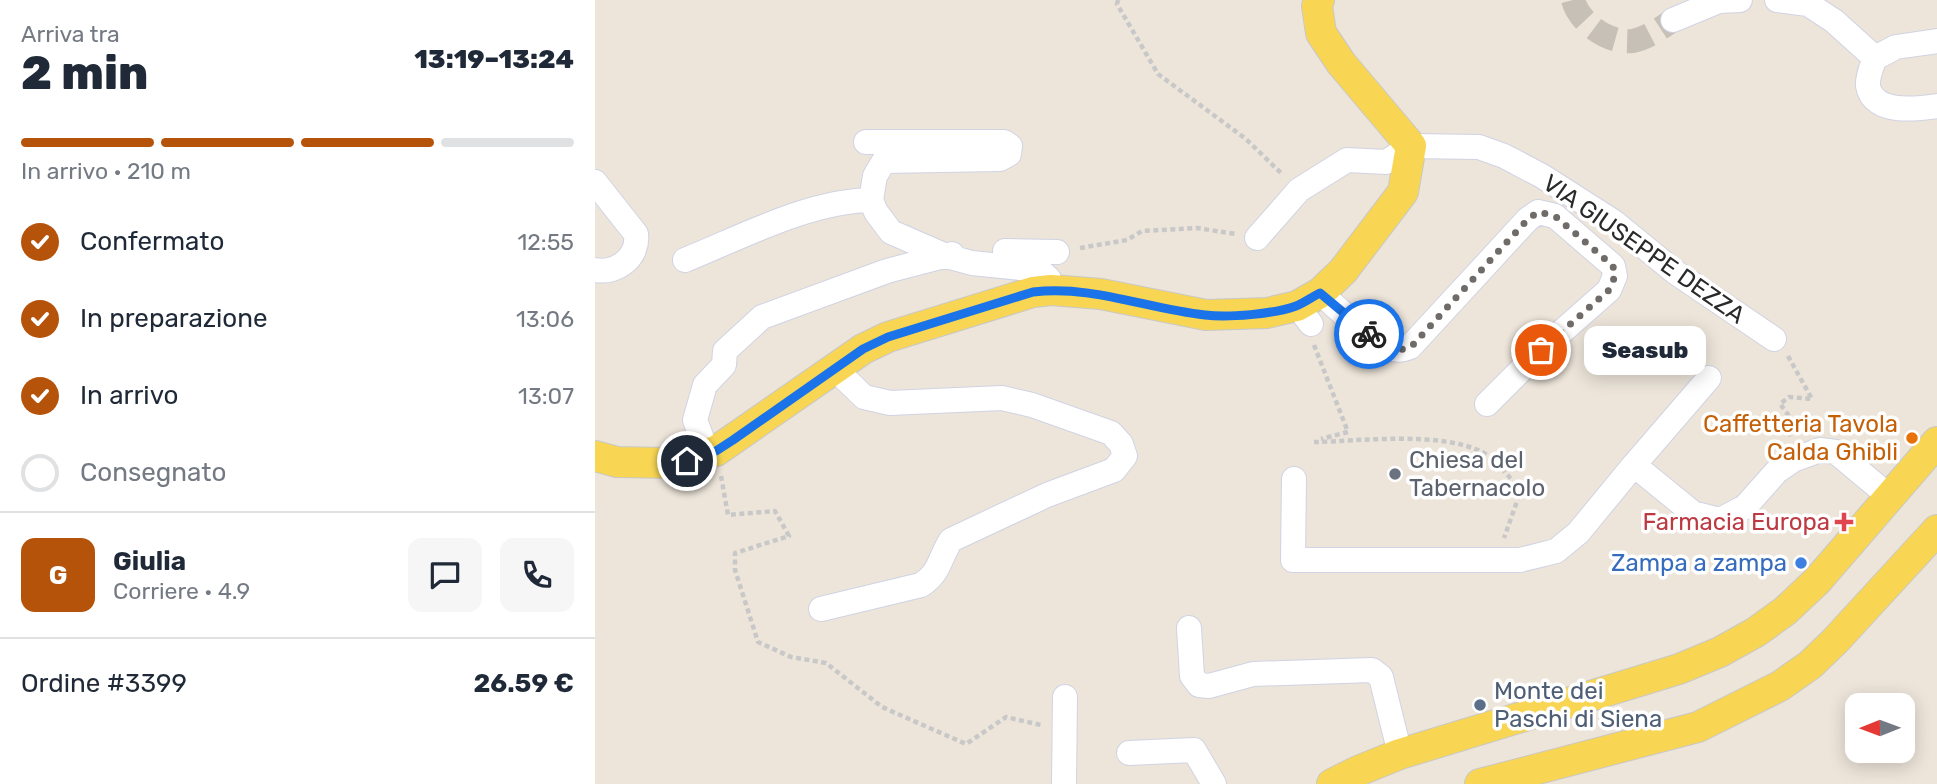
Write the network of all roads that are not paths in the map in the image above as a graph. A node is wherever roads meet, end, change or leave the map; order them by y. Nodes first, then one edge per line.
1 (1319, 0) edge
2 (1740, 0) edge
3 (1777, 0) edge
4 (1673, 20) tunnel mouth
5 (1937, 41) edge
6 (1875, 58) junction
7 (1937, 106) edge
8 (866, 142) dead end
9 (1411, 146) junction
10 (595, 182) edge
11 (871, 200) junction
12 (1257, 238) road end
13 (1057, 253) road end
14 (947, 256) junction
15 (685, 260) dead end
16 (595, 270) edge
17 (1051, 290) junction
18 (1309, 307) junction
19 (1774, 339) road end
20 (834, 368) junction
21 (1709, 378) dead end
22 (1487, 404) dead end
23 (701, 436) dead end
24 (1937, 442) edge
25 (595, 456) edge
26 (1634, 465) junction
27 (1294, 478) dead end
28 (1890, 497) junction
29 (1937, 530) edge
30 (1501, 545) road end
31 (1377, 560) junction
32 (821, 609) dead end
33 (1189, 628) dead end
34 (1065, 697) dead end
35 (1129, 753) dead end
36 (1400, 754) junction
37 (1064, 784) edge
38 (1214, 784) edge
39 (1332, 784) edge
40 (1479, 784) edge

1 - 9 main road
2 - 4 street
3 - 6 street
5 - 6 street
6 - 7 street
8 - 11 street
9 - 12 street, VIA GIUSEPPE DEZZA
9 - 18 main road
9 - 19 street, VIA GIUSEPPE DEZZA
10 - 16 street
11 - 14 street
11 - 15 street
13 - 14 street
14 - 17 street
14 - 23 street
17 - 18 main road
17 - 20 main road
18 - 22 street
20 - 25 main road
20 - 32 street
21 - 26 street
24 - 28 main road
26 - 28 street
26 - 31 street
27 - 31 street
28 - 36 main road
29 - 40 main road
30 - 31 street
33 - 36 street
34 - 37 street
35 - 38 street
36 - 39 main road

